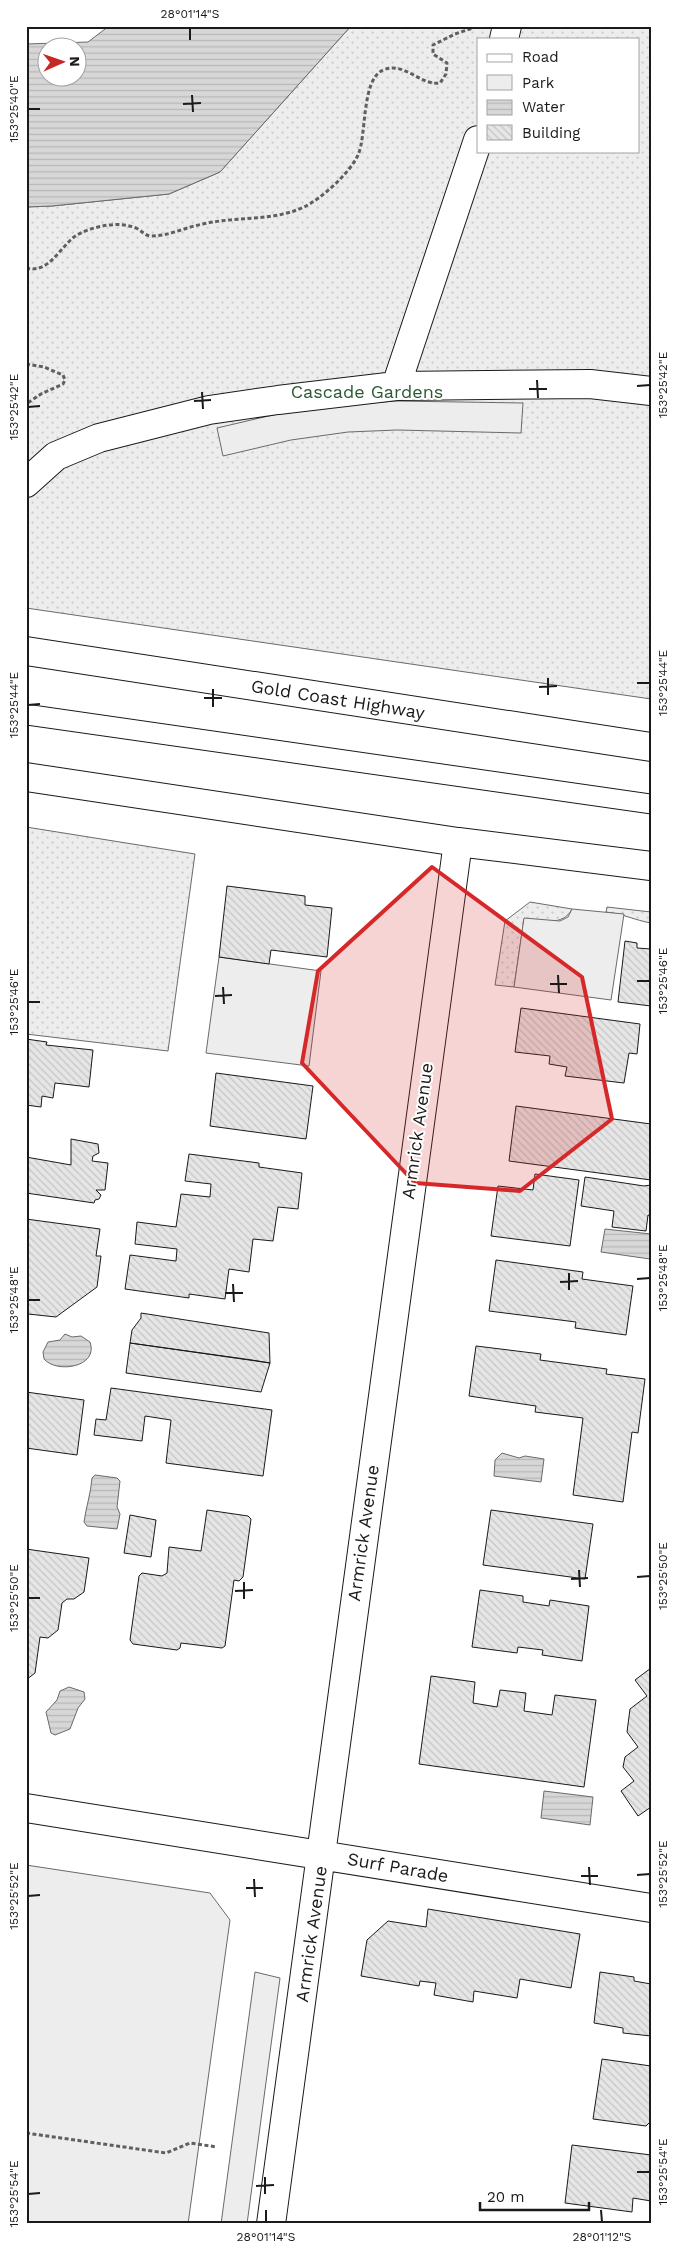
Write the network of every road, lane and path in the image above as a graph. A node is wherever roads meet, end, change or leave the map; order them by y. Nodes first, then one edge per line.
1 (476, 28) dead end
2 (477, 143) edge
3 (26, 268) edge
4 (26, 364) edge
5 (396, 386) junction
6 (651, 391) edge
7 (26, 404) edge
8 (26, 483) edge
9 (26, 650) edge
10 (651, 747) edge
11 (26, 776) edge
12 (458, 842) junction
13 (651, 866) edge
14 (26, 1808) edge
15 (321, 1854) junction
16 (651, 1908) edge
17 (26, 2133) edge
18 (217, 2147) dead end
19 (271, 2224) edge

1 - 3 path
2 - 5 main road
4 - 7 path
5 - 6 main road
5 - 8 main road
9 - 10 main road, Gold Coast Highway
11 - 12 main road
12 - 13 main road
12 - 15 main road, Armrick Avenue
14 - 15 main road, Surf Parade
15 - 16 main road, Surf Parade
15 - 19 main road, Armrick Avenue
17 - 18 path

